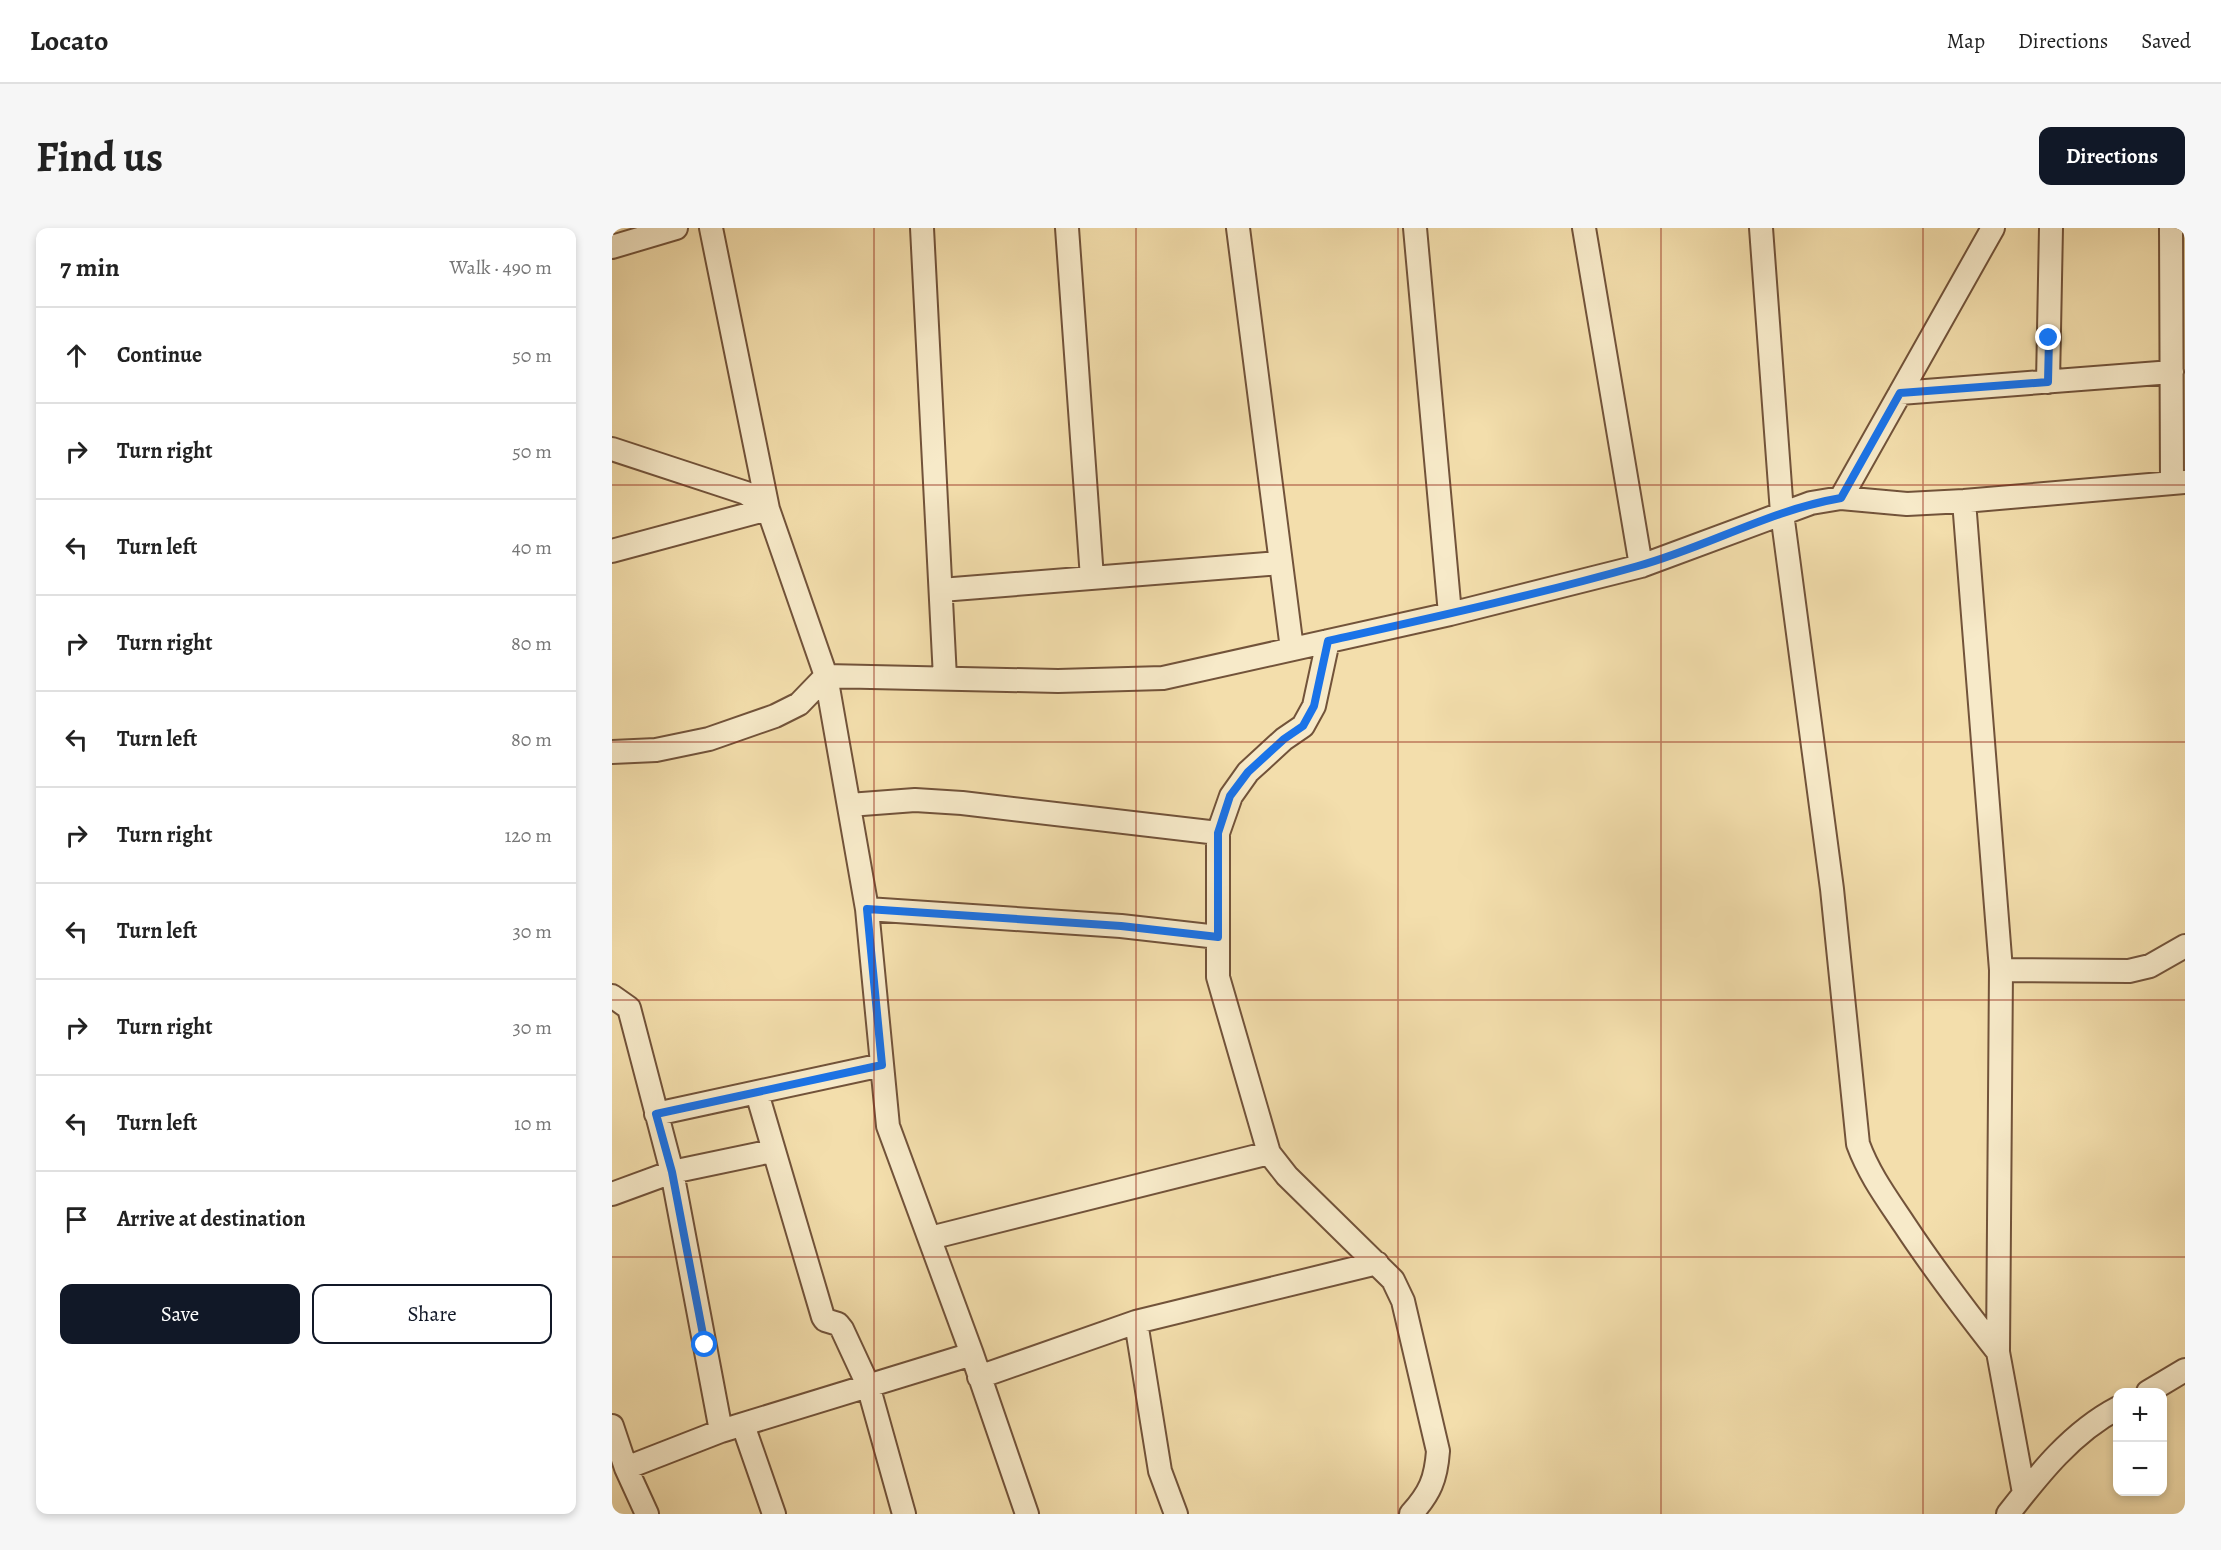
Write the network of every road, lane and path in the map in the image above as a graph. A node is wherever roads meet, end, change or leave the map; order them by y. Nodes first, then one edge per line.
1 (676, 228) edge
2 (711, 228) edge
3 (922, 228) edge
4 (1067, 228) edge
5 (1238, 228) edge
6 (1415, 228) edge
7 (1584, 228) edge
8 (1761, 228) edge
9 (1993, 228) edge
10 (2051, 228) edge
11 (2171, 228) edge
12 (612, 247) edge
13 (2172, 372) junction
14 (2048, 382) junction
15 (1900, 393) junction
16 (612, 449) edge
17 (2179, 483) edge
18 (1841, 498) junction
19 (1964, 501) junction
20 (768, 509) junction
21 (1782, 513) junction
22 (612, 551) edge
23 (1280, 563) junction
24 (1641, 566) junction
25 (1092, 578) junction
26 (941, 590) junction
27 (1450, 614) junction
28 (1328, 641) junction
29 (1292, 649) junction
30 (826, 676) junction
31 (945, 678) junction
32 (612, 752) edge
33 (849, 805) junction
34 (1218, 833) junction
35 (867, 909) junction
36 (1218, 937) junction
37 (2185, 946) edge
38 (2001, 970) junction
39 (612, 996) edge
40 (882, 1065) junction
41 (757, 1093) junction
42 (656, 1114) junction
43 (772, 1151) junction
44 (1269, 1153) junction
45 (672, 1172) junction
46 (612, 1194) edge
47 (930, 1238) junction
48 (1377, 1263) junction
49 (1136, 1322) junction
50 (1998, 1352) junction
51 (972, 1354) junction
52 (2185, 1371) edge
53 (980, 1377) junction
54 (868, 1385) junction
55 (2155, 1388) edge
56 (2113, 1411) edge
57 (743, 1425) junction
58 (612, 1426) edge
59 (721, 1431) junction
60 (626, 1467) junction
61 (2024, 1493) junction
62 (646, 1514) edge
63 (774, 1514) edge
64 (904, 1514) edge
65 (1027, 1514) edge
66 (1176, 1514) edge
67 (1411, 1514) edge
68 (2008, 1514) edge

1 - 12 street
2 - 20 street
3 - 26 street
4 - 25 street
5 - 23 street
6 - 27 street
7 - 24 street
8 - 21 street
9 - 15 street
10 - 14 street
11 - 13 street
13 - 14 street
13 - 17 street
14 - 15 street
15 - 18 street
16 - 20 street
17 - 19 street
18 - 19 street
18 - 21 street
19 - 38 street
20 - 22 street
20 - 30 street
21 - 24 street
21 - 50 street
23 - 25 street
23 - 29 street
24 - 27 street
25 - 26 street
26 - 31 street
27 - 28 street
28 - 29 street
28 - 34 street
29 - 31 street
30 - 31 street
30 - 32 street
30 - 33 street
33 - 34 street
33 - 35 street
34 - 36 street
35 - 36 street
35 - 40 street
36 - 44 street
37 - 38 street
38 - 50 street
39 - 42 street
40 - 41 street
40 - 47 street
41 - 42 street
41 - 43 street
42 - 45 street
43 - 45 street
43 - 54 street
44 - 47 street
44 - 48 street
45 - 46 street
45 - 59 street
47 - 51 street
48 - 49 street
48 - 67 street
49 - 53 street
49 - 66 street
50 - 61 street
51 - 53 street
51 - 54 street
52 - 55 street
53 - 65 street
54 - 57 street
54 - 64 street
56 - 61 street
57 - 59 street
57 - 63 street
58 - 60 street
59 - 60 street
60 - 62 street
61 - 68 street

